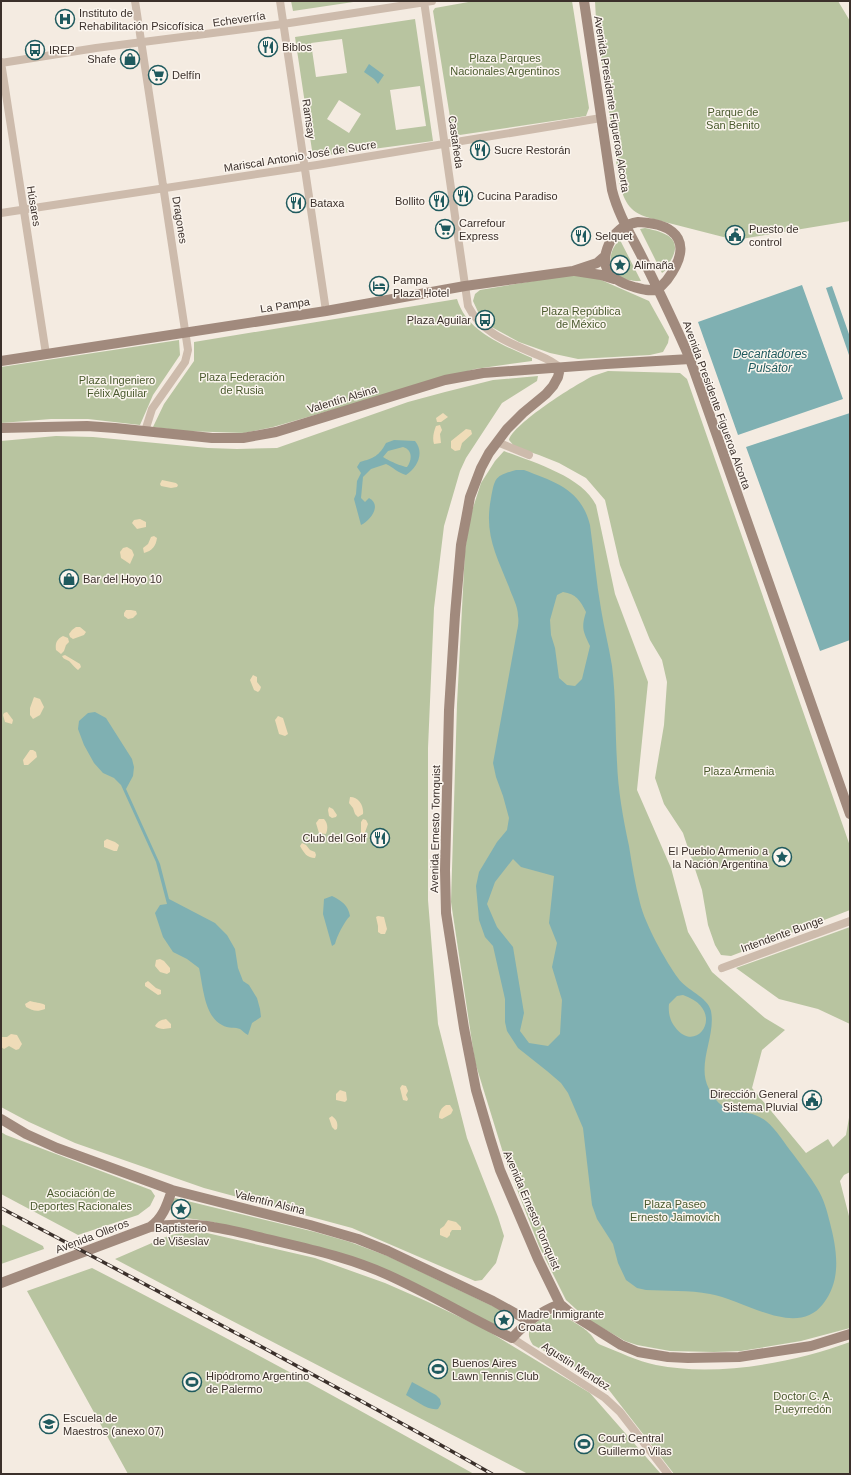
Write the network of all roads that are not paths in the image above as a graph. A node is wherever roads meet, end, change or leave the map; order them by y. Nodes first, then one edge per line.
1 (135, 1) edge
2 (280, 1) edge
3 (427, 1) edge
4 (584, 1) edge
5 (284, 24) junction
6 (141, 43) junction
7 (1, 63) edge
8 (601, 118) junction
9 (446, 144) junction
10 (305, 166) junction
11 (164, 188) junction
12 (24, 210) junction
13 (1, 213) edge
14 (625, 226) junction
15 (605, 256) junction
16 (573, 271) junction
17 (616, 280) junction
18 (465, 286) junction
19 (658, 289) junction
20 (326, 311) junction
21 (186, 332) junction
22 (46, 354) junction
23 (690, 359) junction
24 (1, 361) edge
25 (560, 368) junction
26 (1, 428) edge
27 (145, 431) junction
28 (497, 442) junction
29 (529, 456) dead end
30 (850, 814) edge
31 (850, 921) edge
32 (722, 968) dead end
33 (1, 1119) edge
34 (172, 1190) junction
35 (166, 1207) junction
36 (177, 1224) junction
37 (150, 1227) junction
38 (1, 1283) edge
39 (560, 1304) junction
40 (528, 1321) junction
41 (850, 1334) edge
42 (512, 1338) junction
43 (668, 1474) edge

1 - 6 street, Dragones
2 - 5 street, Ramsay
3 - 5 street, Echeverría
3 - 9 street, Castañeda
4 - 8 street, Avenida Presidente Figueroa Alcorta
5 - 6 street, Echeverría
5 - 10 street, Ramsay
6 - 7 street, Echeverría
6 - 11 street, Dragones
7 - 12 street, Húsares
8 - 9 street, Mariscal Antonio José de Sucre
8 - 14 street, Avenida Presidente Figueroa Alcorta
9 - 10 street, Mariscal Antonio José de Sucre
9 - 18 street, Castañeda
10 - 11 street, Mariscal Antonio José de Sucre
10 - 20 street, Ramsay
11 - 12 street, Mariscal Antonio José de Sucre
11 - 21 street, Dragones
12 - 13 street, Mariscal Antonio José de Sucre
12 - 22 street, Húsares
14 - 15 street
14 - 19 street, Avenida Presidente Figueroa Alcorta
14 - 19 street
15 - 16 street, La Pampa
15 - 17 street
16 - 17 street, La Pampa
16 - 18 street, La Pampa
17 - 19 street, La Pampa
18 - 20 street, La Pampa
18 - 25 street, Castañeda
19 - 23 street, Avenida Presidente Figueroa Alcorta
20 - 21 street, La Pampa
21 - 22 street, La Pampa
21 - 27 street, Dragones
22 - 24 street, La Pampa
23 - 25 street, Valentín Alsina
23 - 30 street, Avenida Presidente Figueroa Alcorta
25 - 27 street, Valentín Alsina
25 - 28 street, Avenida Ernesto Tornquist
26 - 27 street, Valentín Alsina
28 - 29 street
28 - 39 street, Avenida Ernesto Tornquist
31 - 32 street, Intendente Bunge
33 - 34 street, Valentín Alsina
34 - 35 street, Avenida Olleros
34 - 40 street, Valentín Alsina
35 - 36 street
35 - 37 street, Avenida Olleros
36 - 37 street
36 - 42 street
37 - 38 street, Avenida Olleros
39 - 40 street
39 - 41 street
40 - 42 street
42 - 43 street, Agustin Mendez

